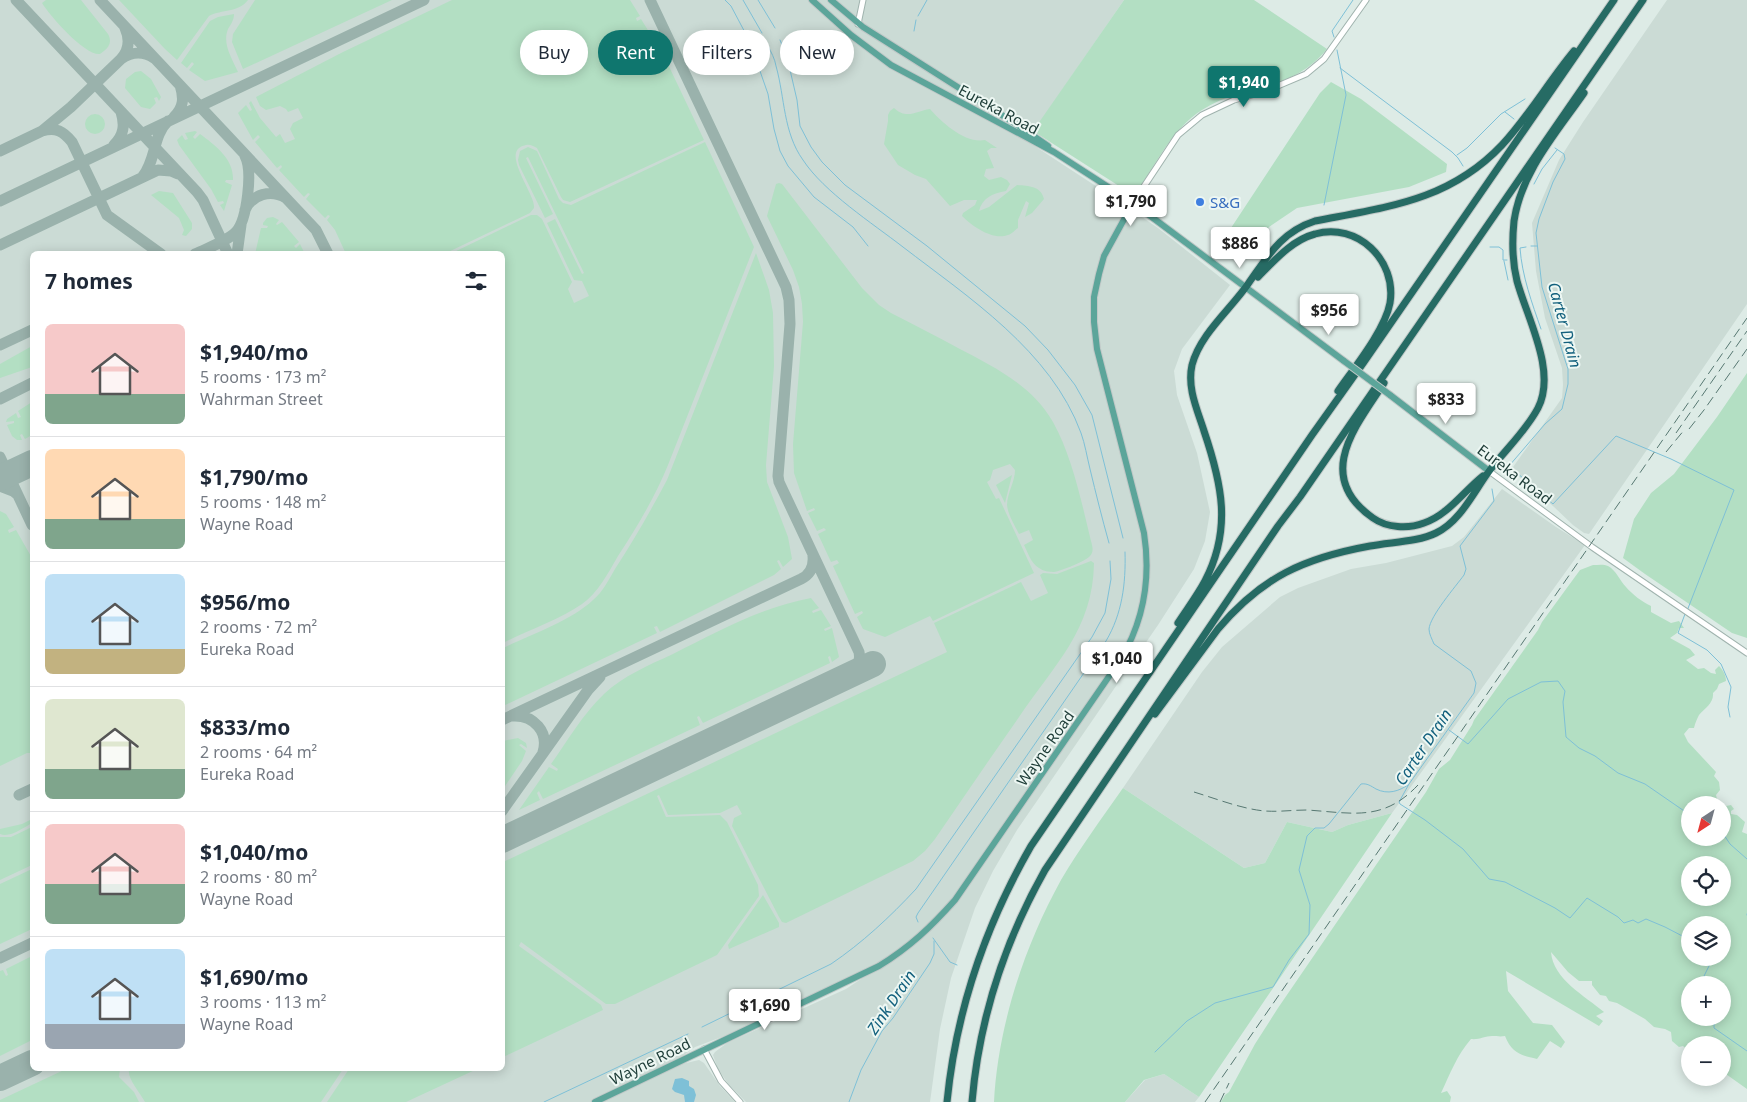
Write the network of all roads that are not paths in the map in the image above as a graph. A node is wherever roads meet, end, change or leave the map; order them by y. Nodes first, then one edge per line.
1 (812, 0) edge
2 (831, 0) edge
3 (863, 0) edge
4 (1366, 0) edge
5 (1614, 0) edge
6 (1643, 0) edge
7 (858, 24) junction
8 (1584, 43) junction
9 (1611, 47) junction
10 (927, 68) junction
11 (917, 80) junction
12 (1054, 152) junction
13 (1133, 204) junction
14 (1246, 287) junction
15 (1422, 320) junction
16 (1312, 436) junction
17 (1489, 471) junction
18 (1747, 653) edge
19 (1098, 748) junction
20 (1119, 760) junction
21 (704, 1049) junction
22 (595, 1102) edge
23 (740, 1102) edge
24 (947, 1102) edge
25 (972, 1102) edge

1 - 11 main road, Eureka Road
2 - 7 main road, Eureka Road
3 - 7 street
4 - 13 street
5 - 8 highway
6 - 9 highway
7 - 10 main road, Eureka Road
8 - 14 highway
8 - 16 highway
9 - 15 highway
9 - 17 highway
10 - 11 main road
10 - 12 main road, Eureka Road
11 - 12 main road, Eureka Road
12 - 13 main road, Eureka Road
13 - 14 main road, Eureka Road
13 - 21 main road, Wayne Road
14 - 16 highway
14 - 17 main road, Eureka Road, bridge
14 - 19 highway
15 - 17 highway
15 - 20 highway
16 - 19 highway
17 - 18 street, Eureka Road
17 - 20 highway
19 - 24 highway
20 - 25 highway
21 - 22 main road, Wayne Road
21 - 23 street

